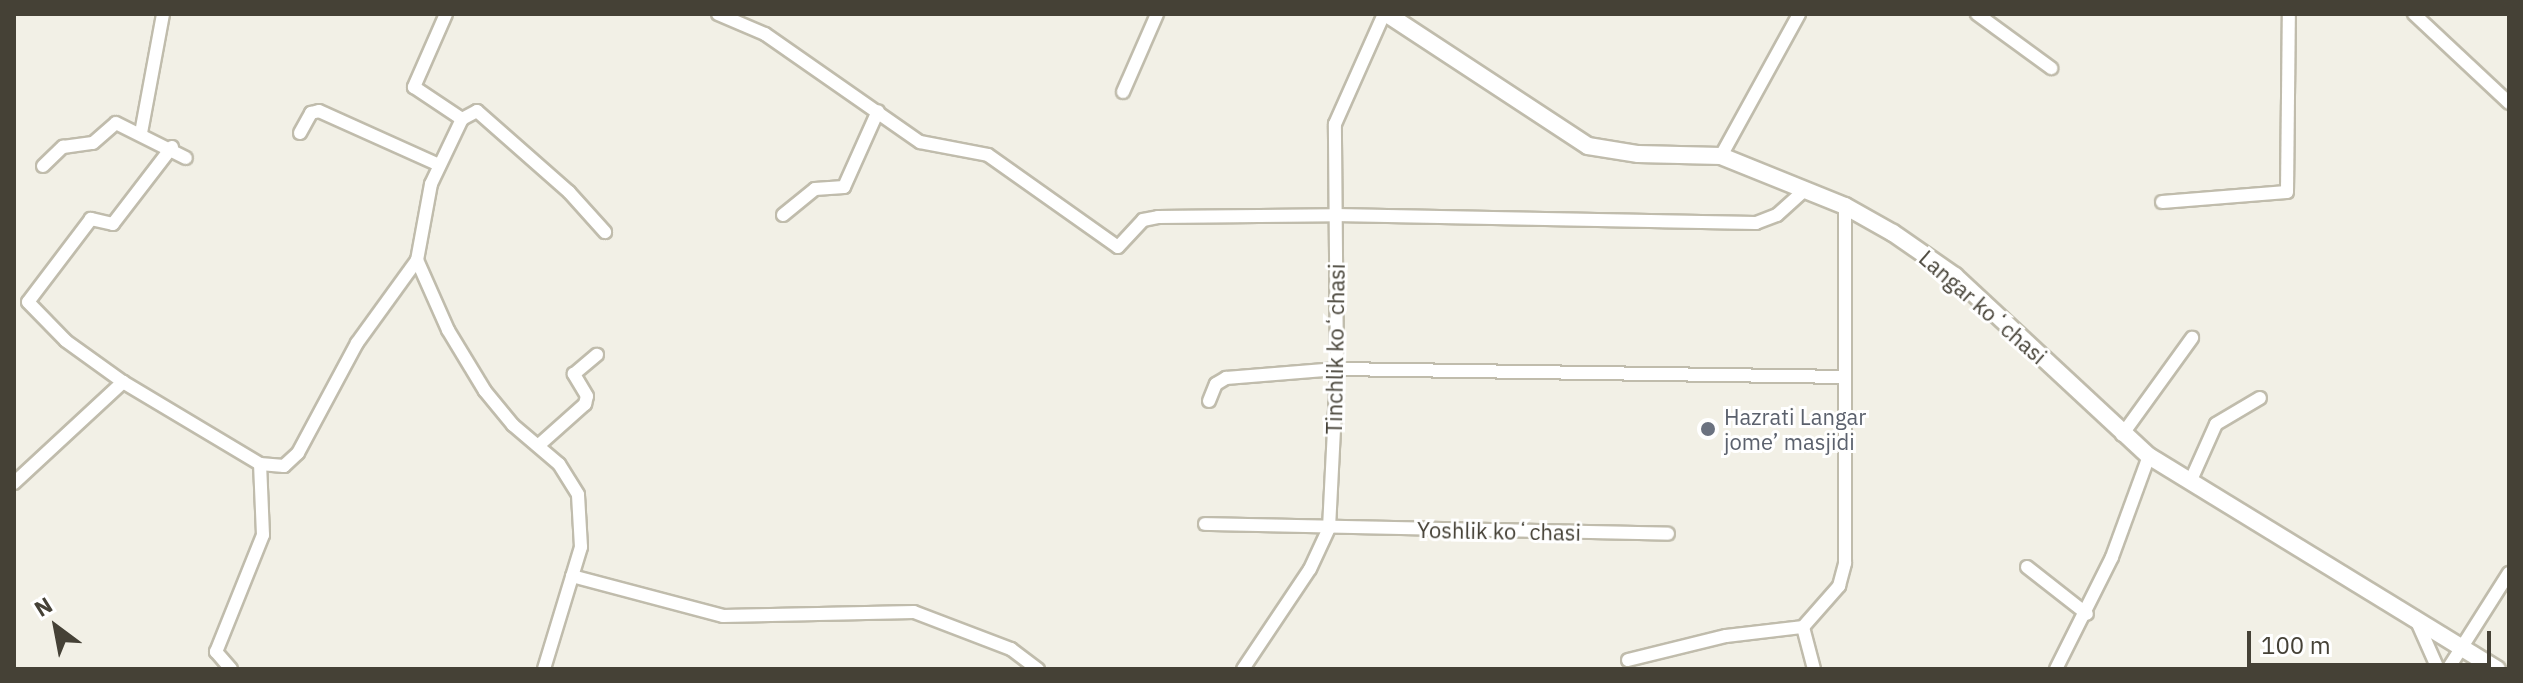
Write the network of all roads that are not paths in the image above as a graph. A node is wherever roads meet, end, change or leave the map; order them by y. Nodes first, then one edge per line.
1 (163, 14) edge
2 (446, 14) edge
3 (718, 14) edge
4 (1157, 14) edge
5 (1386, 14) edge
6 (1799, 14) edge
7 (1977, 14) edge
8 (2289, 14) edge
9 (2414, 14) edge
10 (2051, 68) dead end
11 (1123, 92) dead end
12 (2509, 103) edge
13 (878, 111) junction
14 (462, 119) junction
15 (141, 133) junction
16 (300, 133) dead end
17 (172, 147) junction
18 (1721, 156) junction
19 (186, 158) dead end
20 (439, 165) junction
21 (43, 166) dead end
22 (1806, 189) junction
23 (2162, 202) dead end
24 (1845, 206) junction
25 (783, 215) dead end
26 (1335, 215) junction
27 (605, 232) dead end
28 (417, 260) junction
29 (2192, 338) dead end
30 (597, 355) dead end
31 (1337, 369) junction
32 (1845, 377) junction
33 (123, 382) junction
34 (2260, 398) dead end
35 (1209, 401) dead end
36 (2122, 435) junction
37 (539, 445) junction
38 (2149, 456) junction
39 (260, 464) junction
40 (2191, 480) junction
41 (14, 483) edge
42 (1205, 524) dead end
43 (1329, 528) junction
44 (1668, 534) dead end
45 (2027, 567) dead end
46 (2509, 573) edge
47 (572, 576) junction
48 (2087, 614) junction
49 (2415, 617) junction
50 (1803, 627) junction
51 (2464, 647) junction
52 (1628, 660) dead end
53 (231, 669) edge
54 (544, 669) edge
55 (1038, 669) edge
56 (1243, 669) edge
57 (1814, 669) edge
58 (2056, 669) edge
59 (2438, 669) edge
60 (2448, 669) edge
61 (2497, 669) edge

1 - 15 street
2 - 14 street
3 - 13 street
4 - 11 street
5 - 18 street, Langar koʻchasi
5 - 26 street, Tinchlik koʻchasi
6 - 18 street
7 - 10 street
8 - 23 street
9 - 12 street
13 - 25 street
13 - 26 street
14 - 20 street
14 - 27 street
15 - 17 street
15 - 21 street
16 - 20 street
17 - 19 street
17 - 33 street
18 - 22 street, Langar koʻchasi
20 - 28 street
22 - 24 street, Langar koʻchasi
22 - 26 street
24 - 32 street
24 - 36 street, Langar koʻchasi
26 - 31 street, Tinchlik koʻchasi
28 - 37 street
28 - 39 street
29 - 36 street
30 - 37 street
31 - 32 street
31 - 35 street
31 - 43 street, Tinchlik koʻchasi
32 - 50 street
33 - 39 street
33 - 41 street
34 - 40 street
36 - 38 street, Langar koʻchasi
37 - 47 street
38 - 40 street, Langar koʻchasi
38 - 48 street
39 - 53 street
40 - 49 street, Langar koʻchasi
42 - 43 street, Yoshlik koʻchasi
43 - 44 street, Yoshlik koʻchasi
43 - 56 street, Tinchlik koʻchasi
45 - 48 street
46 - 51 street
47 - 54 street
47 - 55 street
48 - 58 street
49 - 51 street, Langar koʻchasi
49 - 59 street
50 - 52 street
50 - 57 street
51 - 60 street
51 - 61 street, Langar koʻchasi

